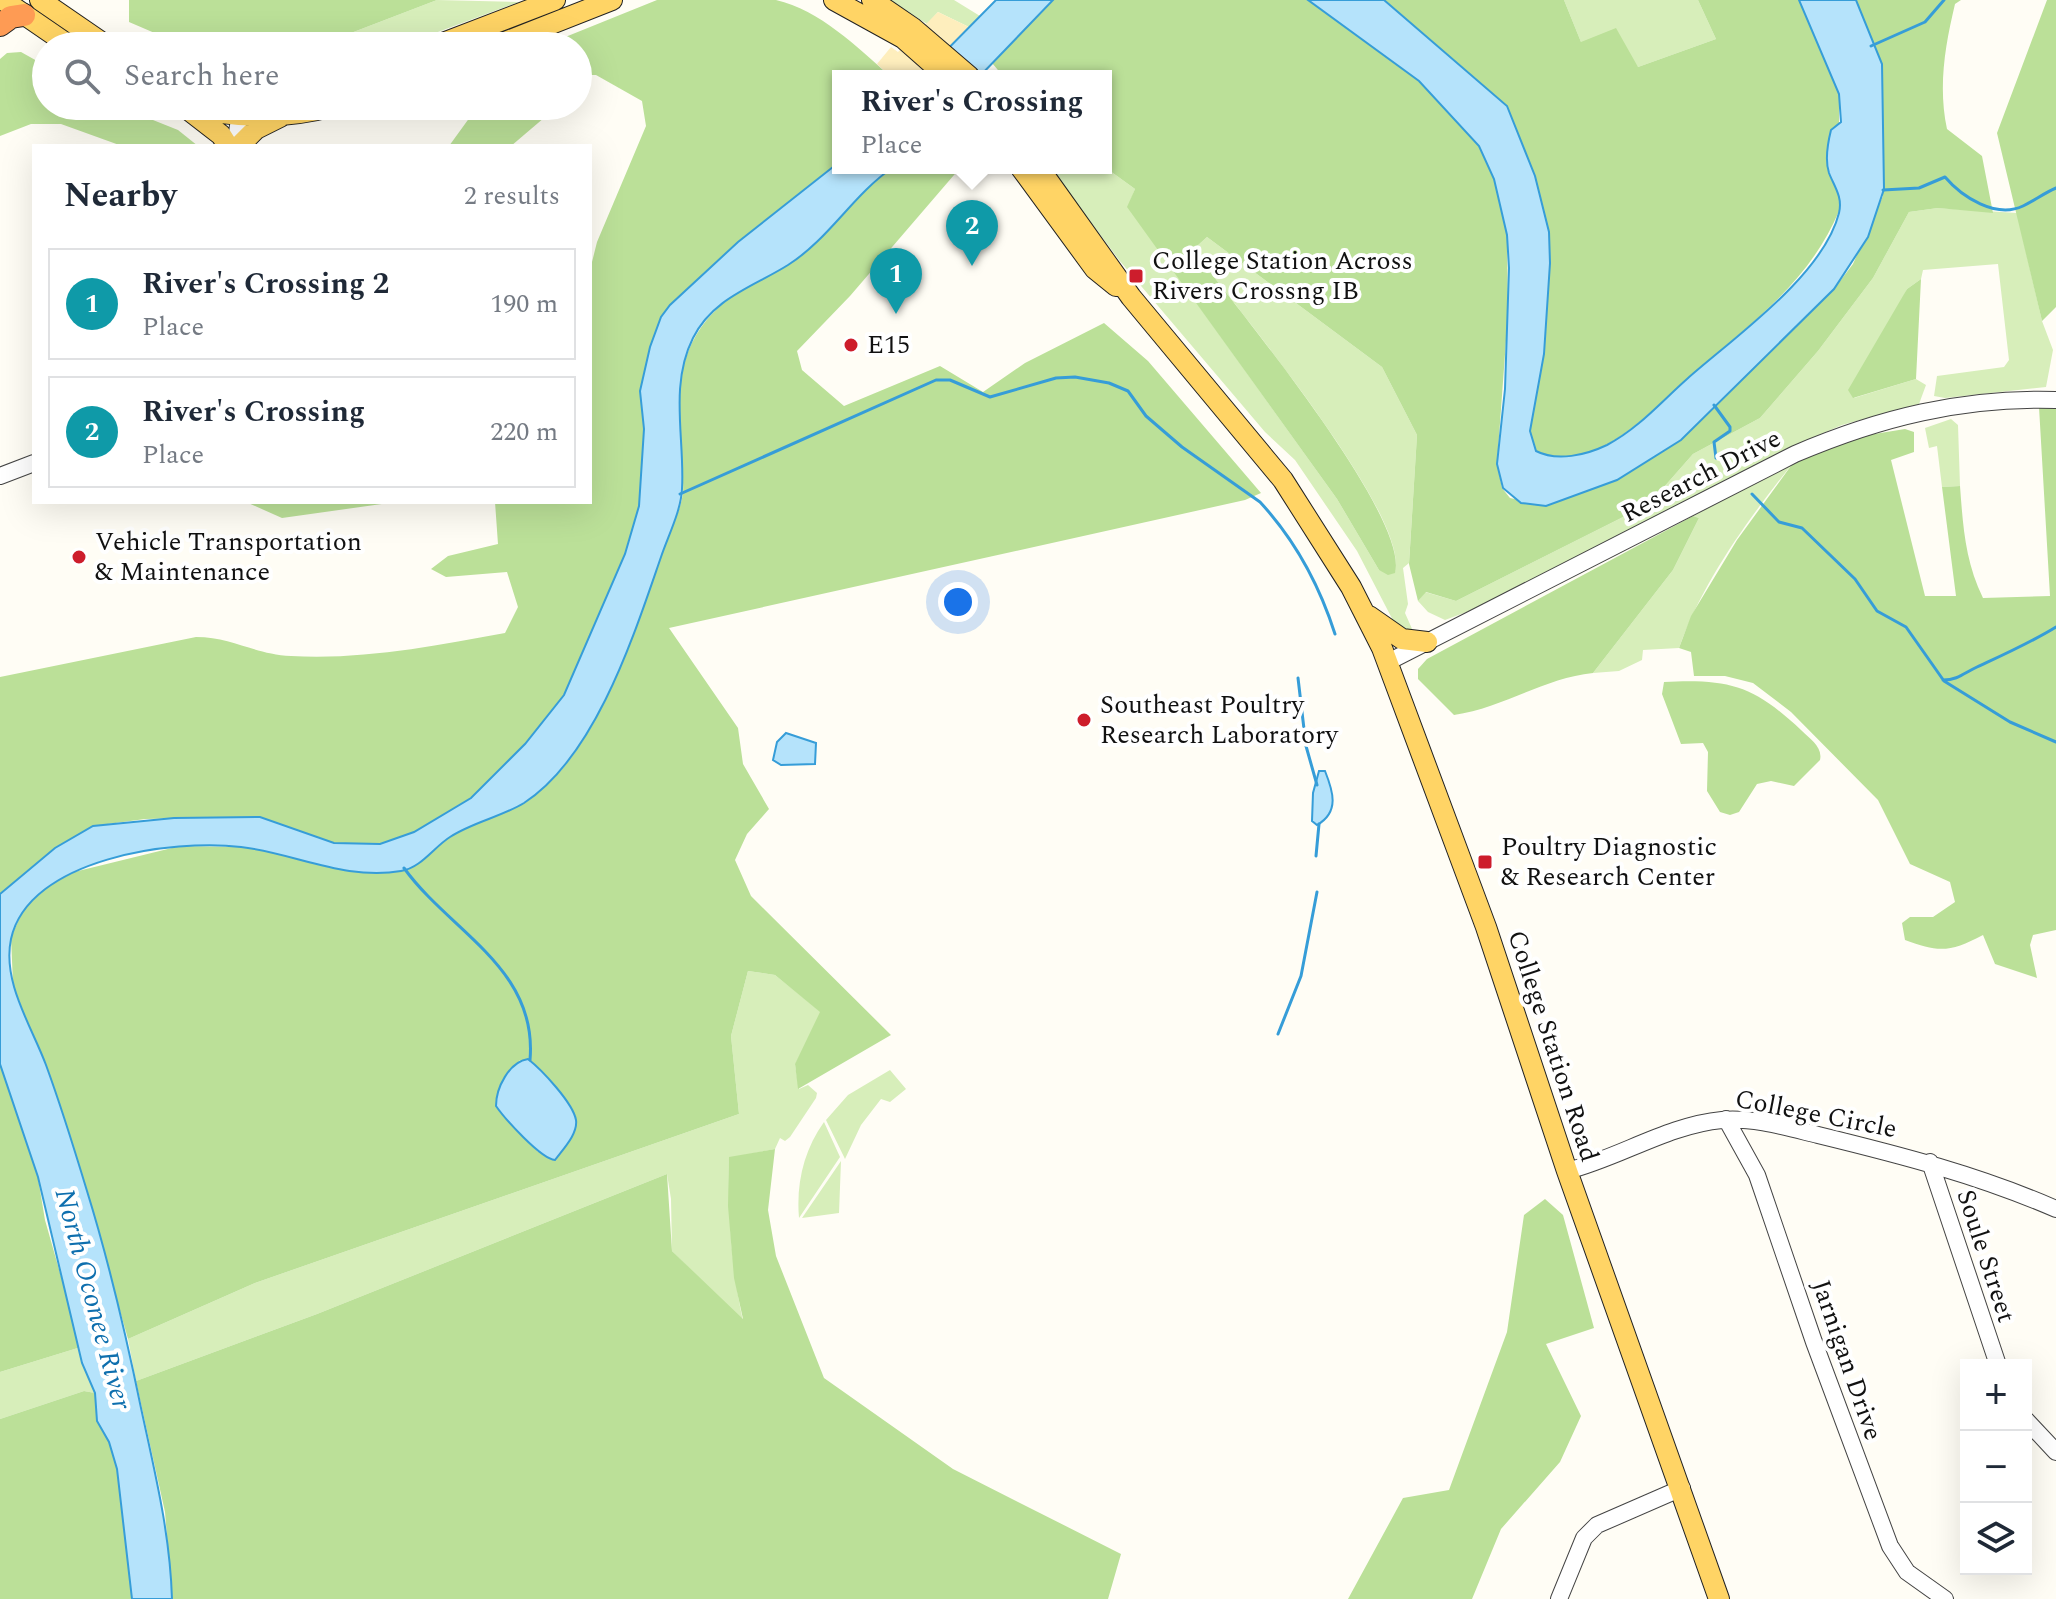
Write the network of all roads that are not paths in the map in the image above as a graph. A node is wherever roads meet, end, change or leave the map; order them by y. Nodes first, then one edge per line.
1 (3, 0) edge
2 (612, 0) edge
3 (834, 0) edge
4 (872, 0) edge
5 (556, 5) edge
6 (32, 8) edge
7 (0, 25) edge
8 (56, 32) edge
9 (79, 32) edge
10 (476, 32) edge
11 (516, 32) edge
12 (908, 33) junction
13 (941, 70) edge
14 (960, 70) edge
15 (205, 120) edge
16 (239, 120) edge
17 (273, 120) edge
18 (226, 144) edge
19 (237, 144) edge
20 (239, 144) edge
21 (1025, 174) edge
22 (1043, 174) edge
23 (1131, 297) junction
24 (2056, 400) edge
25 (32, 464) edge
26 (0, 476) edge
27 (1365, 614) junction
28 (1427, 642) junction
29 (1388, 662) junction
30 (1726, 1119) junction
31 (1930, 1162) junction
32 (1567, 1171) junction
33 (2056, 1209) edge
34 (1996, 1359) edge
35 (2032, 1426) edge
36 (2056, 1452) edge
37 (1682, 1488) junction
38 (1559, 1599) edge
39 (1719, 1599) edge
40 (1945, 1599) edge

1 - 6 main road
2 - 5 main road
3 - 12 main road
4 - 12 main road
5 - 10 main road
5 - 11 main road
6 - 7 highway
6 - 8 main road
6 - 9 main road
12 - 13 main road
12 - 14 main road
15 - 18 main road
16 - 19 street
17 - 20 main road
21 - 23 main road, College Station Road
22 - 23 main road, College Station Road
23 - 27 main road, College Station Road
24 - 28 street, Research Drive
25 - 26 street
27 - 28 main road
27 - 29 main road, College Station Road
28 - 29 street, Research Drive
29 - 32 main road, College Station Road
30 - 31 street, College Circle
30 - 32 street, College Circle
30 - 40 street, Jarnigan Drive
31 - 33 street, College Circle
31 - 34 street, Soule Street
32 - 37 main road, College Station Road
35 - 36 street
37 - 38 street
37 - 39 main road, College Station Road

